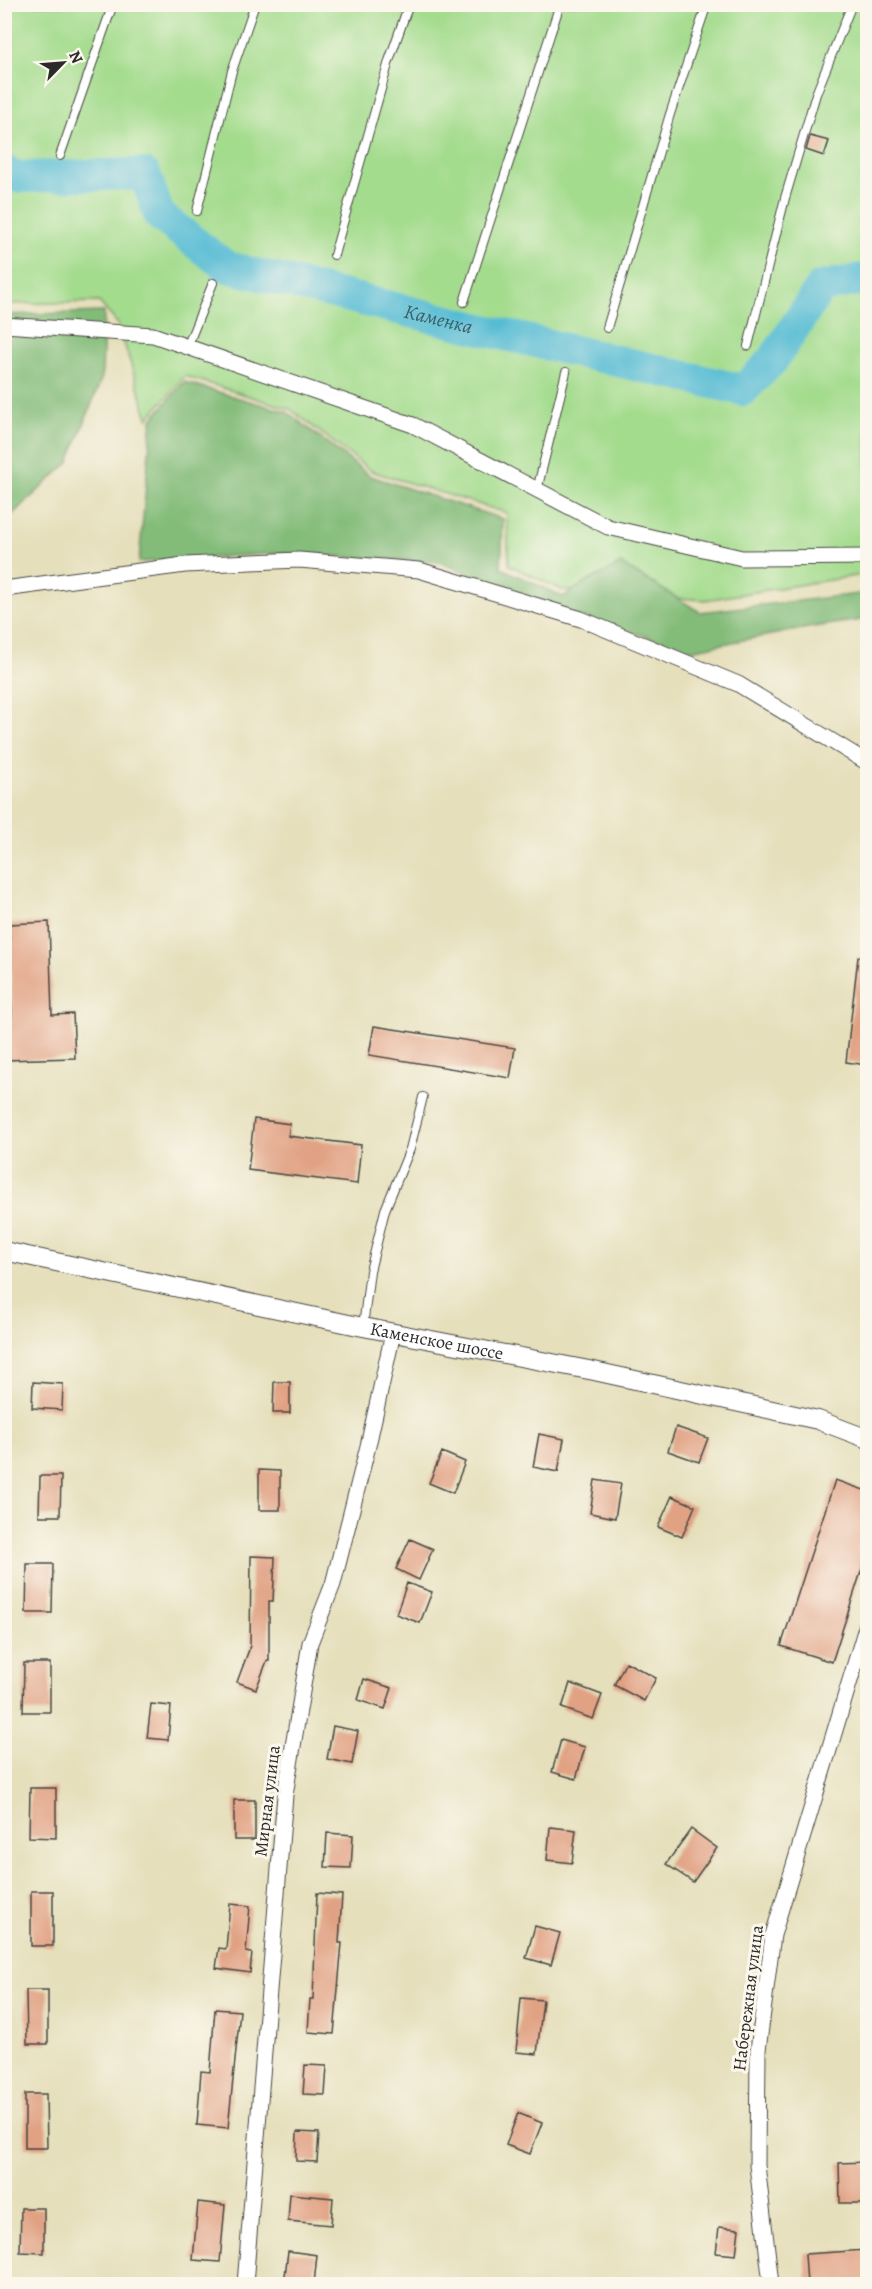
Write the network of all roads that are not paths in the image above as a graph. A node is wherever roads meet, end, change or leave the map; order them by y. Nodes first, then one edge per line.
1 (113, 4) edge
2 (255, 4) edge
3 (409, 4) edge
4 (560, 4) edge
5 (707, 4) edge
6 (852, 4) edge
7 (60, 156) dead end
8 (197, 211) dead end
9 (334, 255) dead end
10 (213, 283) dead end
11 (464, 302) dead end
12 (4, 325) edge
13 (607, 328) dead end
14 (748, 346) dead end
15 (187, 347) junction
16 (566, 372) dead end
17 (537, 489) junction
18 (867, 557) edge
19 (4, 589) edge
20 (867, 763) edge
21 (423, 1097) dead end
22 (4, 1251) edge
23 (363, 1327) junction
24 (393, 1333) junction
25 (865, 1434) edge
26 (867, 1621) edge
27 (245, 2284) edge
28 (771, 2284) edge

1 - 7 lane
2 - 8 lane
3 - 9 lane
4 - 11 lane
5 - 13 lane
6 - 14 lane
10 - 15 lane
12 - 15 street
15 - 17 street
16 - 17 lane
17 - 18 street
19 - 20 street
21 - 23 lane
22 - 23 street, Каменское шоссе
23 - 24 street, Каменское шоссе
24 - 25 street, Каменское шоссе
24 - 27 street, Мирная улица
26 - 28 street, Набережная улица

